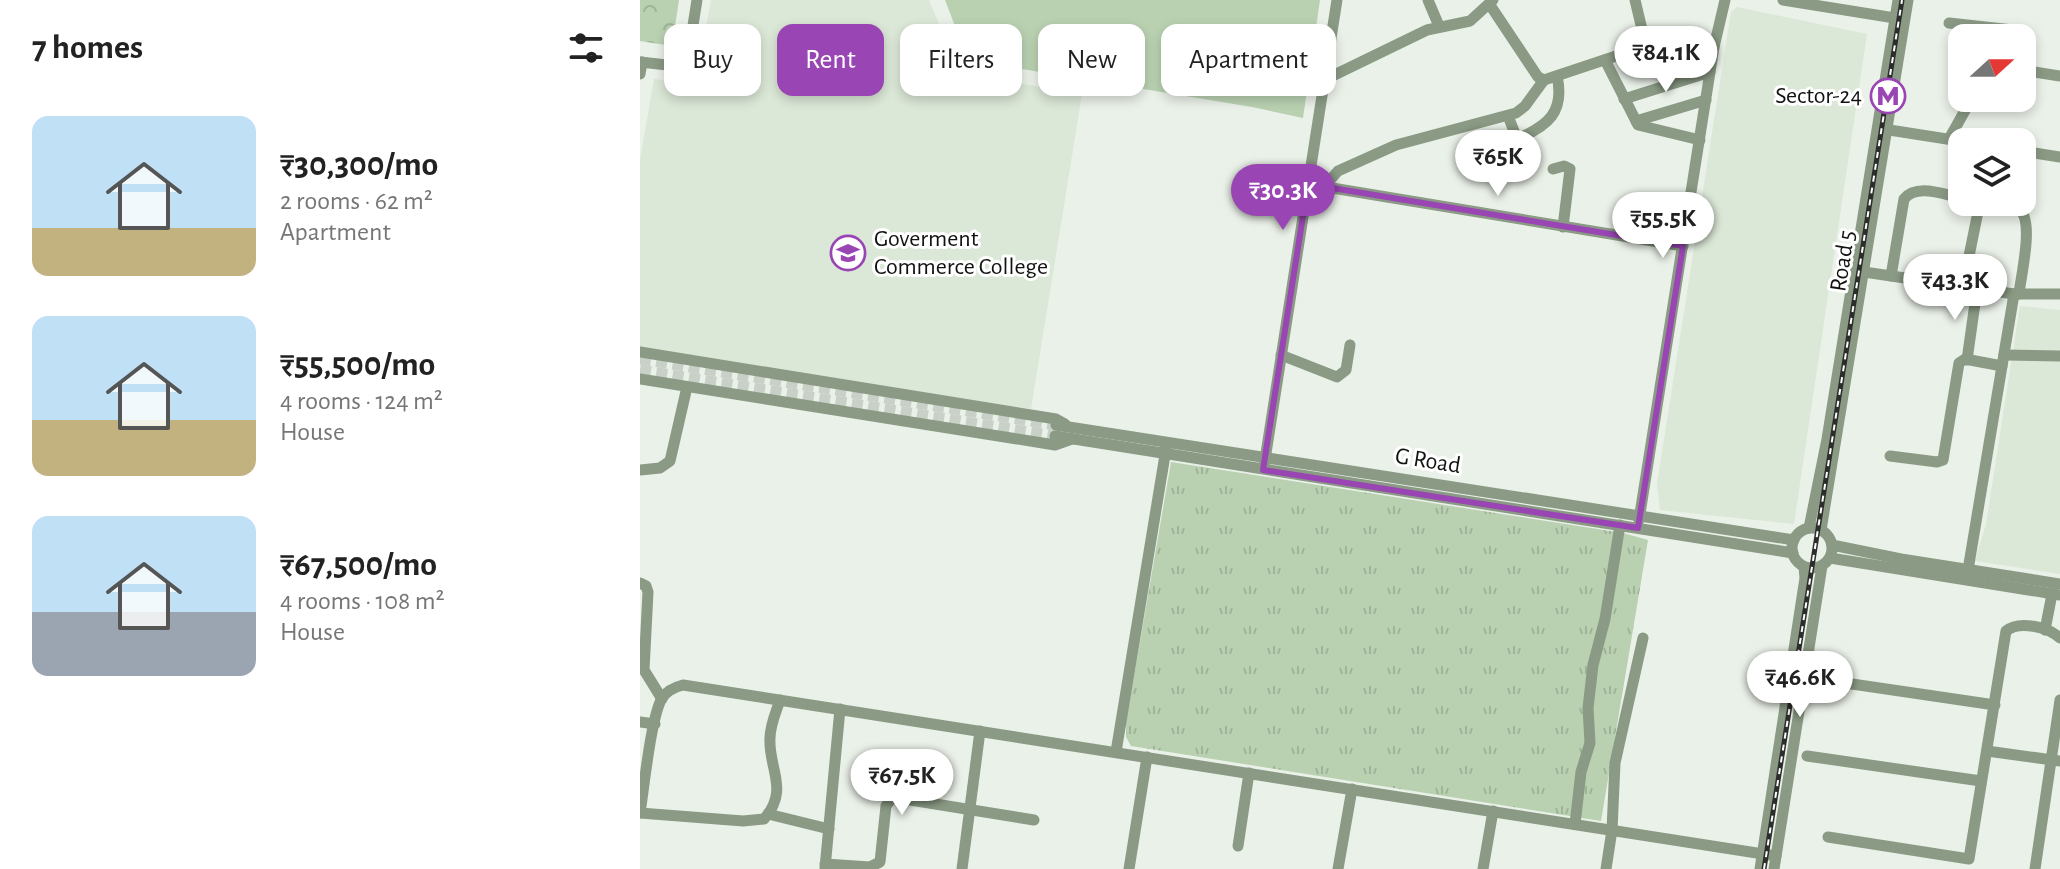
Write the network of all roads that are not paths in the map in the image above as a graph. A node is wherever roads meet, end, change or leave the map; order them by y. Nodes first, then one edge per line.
1 (697, 0) edge
2 (1337, 0) edge
3 (1428, 0) edge
4 (1635, 0) edge
5 (1725, 0) edge
6 (1783, 0) edge
7 (1898, 0) edge
8 (1908, 0) edge
9 (1492, 2) edge
10 (1900, 19) junction
11 (1949, 23) dead end
12 (1333, 24) edge
13 (1958, 24) edge
14 (1439, 26) junction
15 (1646, 46) junction
16 (1714, 47) junction
17 (1605, 60) junction
18 (641, 66) edge
19 (1710, 72) junction
20 (2036, 72) edge
21 (1336, 74) edge
22 (1557, 76) junction
23 (2060, 76) edge
24 (1544, 80) junction
25 (1322, 96) edge
26 (1624, 99) junction
27 (1706, 100) junction
28 (1508, 116) junction
29 (1636, 121) junction
30 (1882, 129) junction
31 (1517, 139) junction
32 (1948, 139) edge
33 (1700, 140) junction
34 (2036, 153) edge
35 (2060, 157) edge
36 (1529, 169) dead end
37 (1553, 169) dead end
38 (1308, 184) junction
39 (1324, 187) junction
40 (1948, 195) edge
41 (1978, 216) edge
42 (2025, 216) edge
43 (1563, 227) junction
44 (1683, 246) junction
45 (1864, 272) junction
46 (1891, 276) junction
47 (1955, 286) junction
48 (1977, 289) junction
49 (2016, 294) junction
50 (2060, 294) edge
51 (1350, 345) dead end
52 (640, 352) edge
53 (1281, 355) junction
54 (2060, 356) edge
55 (1967, 360) junction
56 (2003, 360) junction
57 (640, 379) edge
58 (687, 387) junction
59 (1055, 430) tunnel mouth
60 (1073, 433) junction
61 (1166, 448) junction
62 (1890, 456) dead end
63 (1264, 464) junction
64 (640, 470) edge
65 (1639, 522) junction
66 (1620, 525) junction
67 (1815, 529) junction
68 (1832, 545) junction
69 (1793, 546) junction
70 (1826, 562) junction
71 (1804, 567) junction
72 (1968, 570) junction
73 (640, 583) edge
74 (2057, 591) edge
75 (2045, 630) junction
76 (1643, 638) dead end
77 (2060, 638) edge
78 (1818, 679) dead end
79 (662, 699) junction
80 (780, 700) junction
81 (2060, 700) edge
82 (1995, 705) junction
83 (840, 709) junction
84 (640, 722) edge
85 (655, 724) junction
86 (980, 731) junction
87 (1987, 751) junction
88 (1116, 752) junction
89 (1807, 756) dead end
90 (1147, 757) junction
91 (2056, 760) edge
92 (1249, 773) junction
93 (1981, 781) junction
94 (1352, 789) junction
95 (970, 809) junction
96 (1493, 811) junction
97 (640, 813) edge
98 (768, 814) junction
99 (1034, 820) dead end
100 (1575, 824) junction
101 (829, 829) junction
102 (1612, 830) junction
103 (1828, 837) dead end
104 (1238, 846) dead end
105 (1762, 853) junction
106 (1776, 856) junction
107 (1968, 864) edge
108 (825, 867) edge
109 (962, 869) edge
110 (1129, 869) edge
111 (1338, 869) edge
112 (1483, 869) edge
113 (1606, 869) edge
114 (1760, 869) edge
115 (1774, 869) edge
116 (2035, 869) edge

1 - 18 street
2 - 12 street
3 - 14 street
4 - 15 street
5 - 16 street
6 - 10 street
7 - 10 street, Road 5
8 - 10 street, Road 5
9 - 14 street
9 - 24 street
10 - 30 street, Road 5
11 - 13 street
14 - 21 street
15 - 16 street
15 - 17 street
16 - 19 street
17 - 22 street
17 - 26 street
19 - 26 street
19 - 27 street
20 - 23 street
22 - 24 street
22 - 31 street
24 - 28 street
25 - 38 street
26 - 29 street
27 - 29 street
27 - 33 street
28 - 31 street
28 - 39 street
29 - 33 street
30 - 32 street
30 - 45 street, Road 5
30 - 67 street, Road 5
31 - 36 street
33 - 44 street
34 - 35 street
37 - 43 street
38 - 39 street
38 - 53 street
39 - 43 street
40 - 46 street
41 - 47 street
42 - 49 street
43 - 44 street
44 - 65 street
45 - 46 street
45 - 67 street, Road 5
46 - 47 street
47 - 48 street
48 - 49 street
48 - 55 street
49 - 50 street
49 - 56 street
51 - 53 street
52 - 60 street
53 - 63 street
54 - 56 street
55 - 56 street
55 - 62 street
56 - 72 street
57 - 58 street
58 - 60 street
58 - 64 street
59 - 60 street, G Road
60 - 61 street, G Road
61 - 63 street, G Road
61 - 88 street
63 - 65 street, G Road
63 - 66 street, G Road
65 - 66 street, G Road
65 - 69 street, G Road
66 - 100 street
67 - 68 street
67 - 69 street
68 - 70 street
68 - 72 street
69 - 71 street
70 - 71 street
70 - 74 street
70 - 106 street
71 - 105 street
72 - 74 street
73 - 79 street
74 - 75 street
75 - 77 street
75 - 82 street
76 - 102 street
78 - 82 street
79 - 80 street
79 - 85 street
80 - 83 street
80 - 98 street
81 - 91 street
82 - 87 street
83 - 86 street
83 - 101 street
84 - 85 street
85 - 97 street
86 - 88 street
86 - 95 street
87 - 91 street
87 - 93 street
88 - 90 street
89 - 93 street
90 - 92 street
90 - 110 street
91 - 116 street
92 - 94 street
92 - 104 street
93 - 107 street
94 - 96 street
94 - 111 street
95 - 99 street
95 - 108 street
95 - 109 street
96 - 100 street
96 - 112 street
97 - 98 street
98 - 101 street
100 - 102 street
101 - 108 street
102 - 105 street
102 - 113 street
103 - 107 street
105 - 106 street
105 - 114 street
106 - 115 street

